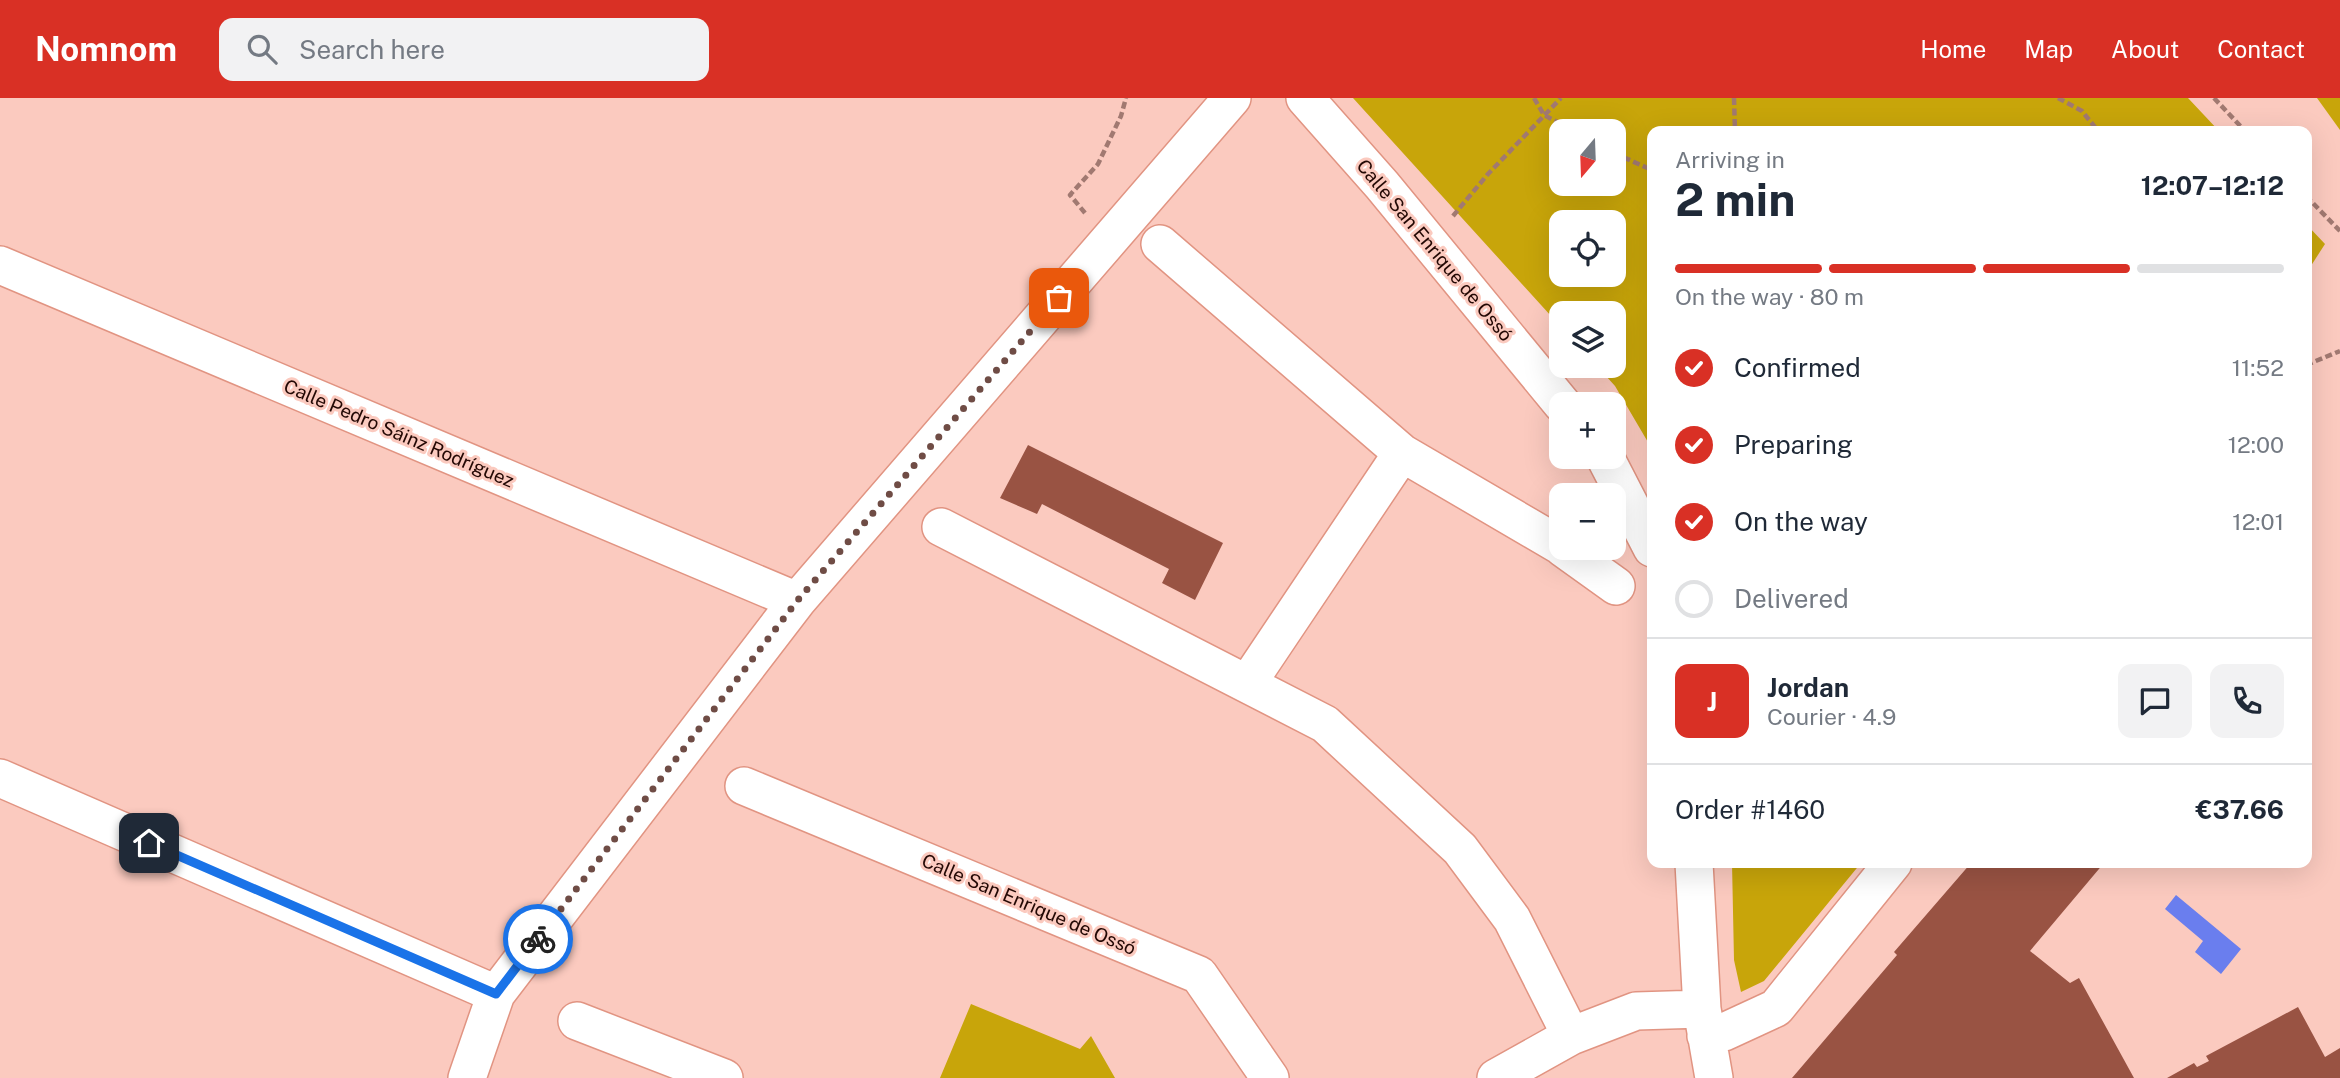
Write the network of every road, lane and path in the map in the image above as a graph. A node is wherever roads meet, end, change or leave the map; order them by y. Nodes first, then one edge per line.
1 (1126, 98) edge
2 (1232, 98) edge
3 (1305, 98) edge
4 (1534, 98) edge
5 (1561, 98) edge
6 (1734, 98) edge
7 (2058, 98) edge
8 (2214, 98) edge
9 (1544, 115) junction
10 (1552, 119) edge
11 (1735, 126) edge
12 (2094, 126) edge
13 (2240, 126) edge
14 (1626, 158) edge
15 (1647, 168) edge
16 (2312, 202) edge
17 (2340, 231) edge
18 (1111, 237) junction
19 (1430, 243) junction
20 (1160, 244) dead end
21 (0, 265) edge
22 (2340, 351) edge
23 (2312, 363) edge
24 (1552, 392) edge
25 (1402, 453) junction
26 (1611, 469) edge
27 (941, 527) dead end
28 (1647, 538) edge
29 (1549, 539) edge
30 (1580, 560) edge
31 (1616, 586) dead end
32 (797, 601) junction
33 (1247, 684) junction
34 (0, 778) edge
35 (744, 786) dead end
36 (1694, 868) edge
37 (1889, 868) edge
38 (496, 994) junction
39 (577, 1021) dead end
40 (1704, 1023) junction
41 (1571, 1036) junction
42 (467, 1078) edge
43 (724, 1078) edge
44 (1270, 1078) edge
45 (1496, 1078) edge
46 (1714, 1078) edge

1 - 18 path
2 - 18 street
3 - 19 street, Calle San Enrique de Ossó
4 - 9 path
5 - 9 path
6 - 11 path
7 - 12 path
8 - 13 path
9 - 10 path
9 - 19 path
14 - 15 path
16 - 17 path
18 - 32 street
19 - 24 street, Calle San Enrique de Ossó
20 - 25 street
21 - 32 street, Calle Pedro Sáinz Rodríguez
22 - 23 path
25 - 29 street
25 - 33 street
26 - 28 street
27 - 33 street
30 - 31 street
32 - 38 street
33 - 41 street
34 - 38 street
35 - 44 street, Calle San Enrique de Ossó
36 - 40 street
37 - 40 street
38 - 42 street
39 - 43 street
40 - 41 street
40 - 46 street
41 - 45 street

